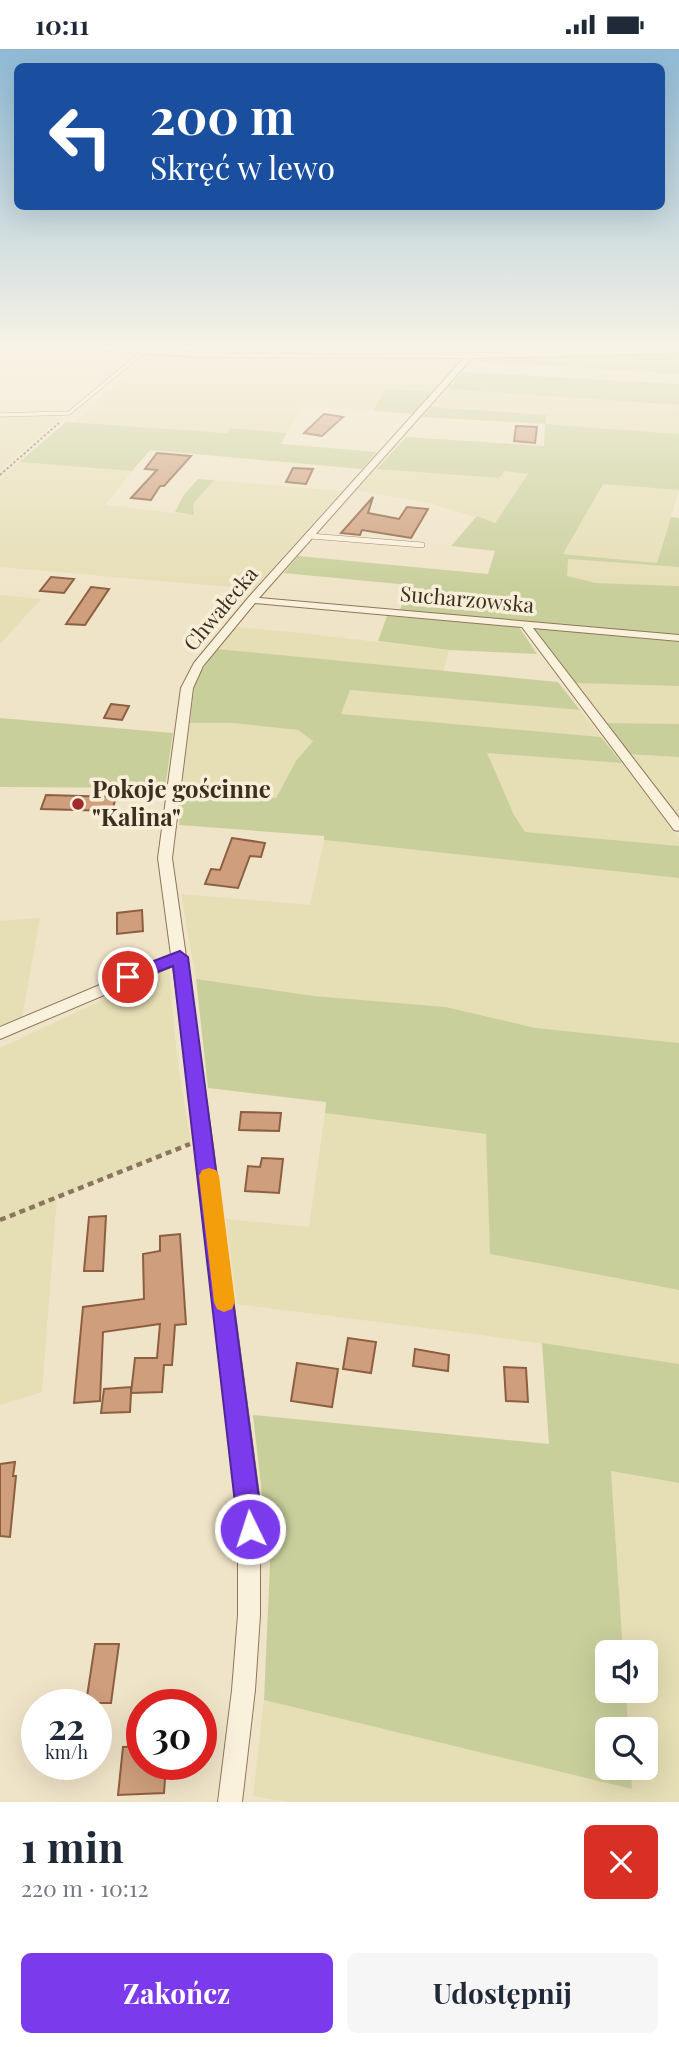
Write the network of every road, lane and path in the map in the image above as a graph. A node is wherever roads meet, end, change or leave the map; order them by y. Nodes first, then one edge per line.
1 (53, 427) edge
2 (407, 427) edge
3 (0, 475) edge
4 (310, 536) junction
5 (422, 545) dead end
6 (252, 600) junction
7 (525, 624) junction
8 (679, 638) edge
9 (679, 827) edge
10 (180, 957) junction
11 (0, 1033) edge
12 (204, 1138) junction
13 (0, 1220) edge
14 (230, 1802) edge

1 - 3 path
2 - 4 street, Chwałecka
4 - 5 lane
4 - 6 street, Chwałecka
6 - 7 street, Sucharzowska
6 - 10 street, Chwałecka
7 - 8 street, Sucharzowska
7 - 9 street
10 - 11 street
10 - 12 street, Chwałecka
12 - 13 path
12 - 14 street, Chwałecka

